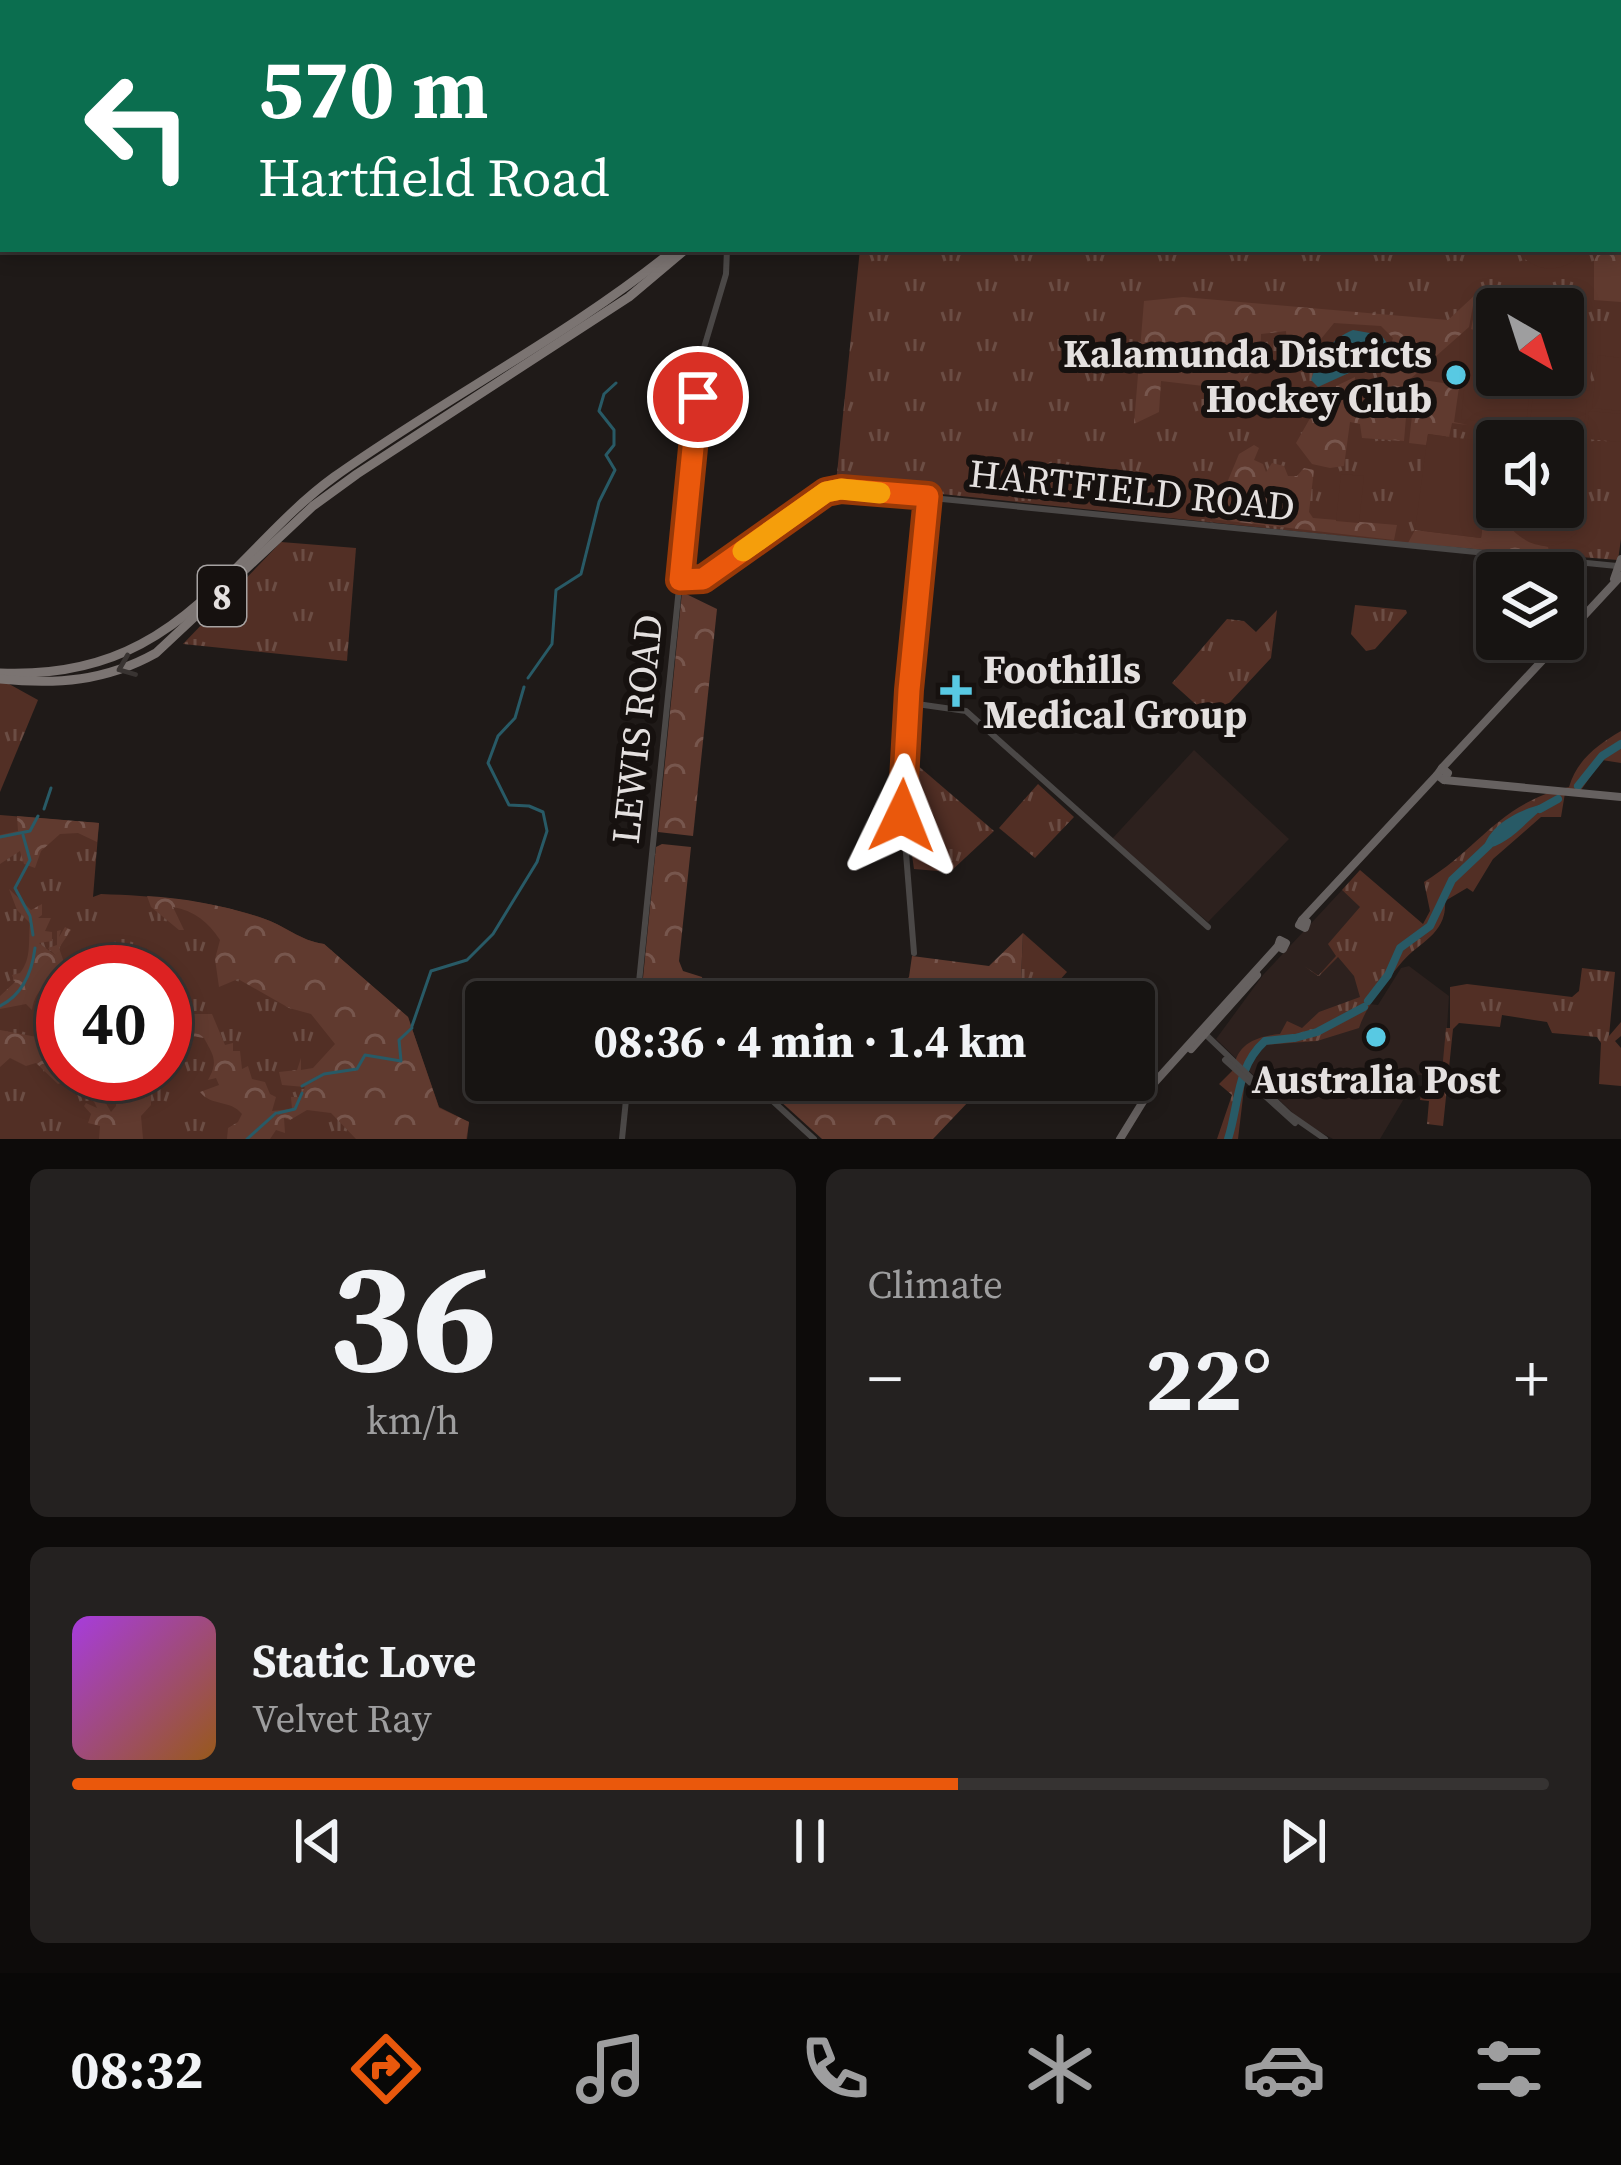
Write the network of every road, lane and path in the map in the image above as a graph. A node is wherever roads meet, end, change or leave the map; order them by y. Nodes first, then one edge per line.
1 (671, 252) edge
2 (682, 252) edge
3 (727, 252) edge
4 (507, 369) junction
5 (931, 497) junction
6 (1617, 569) edge
7 (680, 580) junction
8 (0, 676) edge
9 (912, 703) junction
10 (1445, 775) junction
11 (1621, 797) edge
12 (1190, 911) dead end
13 (914, 953) dead end
14 (639, 981) edge
15 (1202, 1035) junction
16 (626, 1101) edge
17 (773, 1101) edge
18 (622, 1139) edge
19 (814, 1139) edge
20 (1120, 1139) edge
21 (1322, 1139) edge

1 - 4 main road, 8
2 - 4 main road, 8
3 - 7 street, LEWIS ROAD
4 - 8 main road, 8
5 - 6 street, HARTFIELD ROAD
5 - 7 street, HARTFIELD ROAD
5 - 9 street
6 - 10 main road
7 - 14 street, LEWIS ROAD
9 - 12 street
9 - 13 street
10 - 11 main road
10 - 15 main road
15 - 20 main road
15 - 21 street
15 - 21 street
16 - 18 street
17 - 19 street

